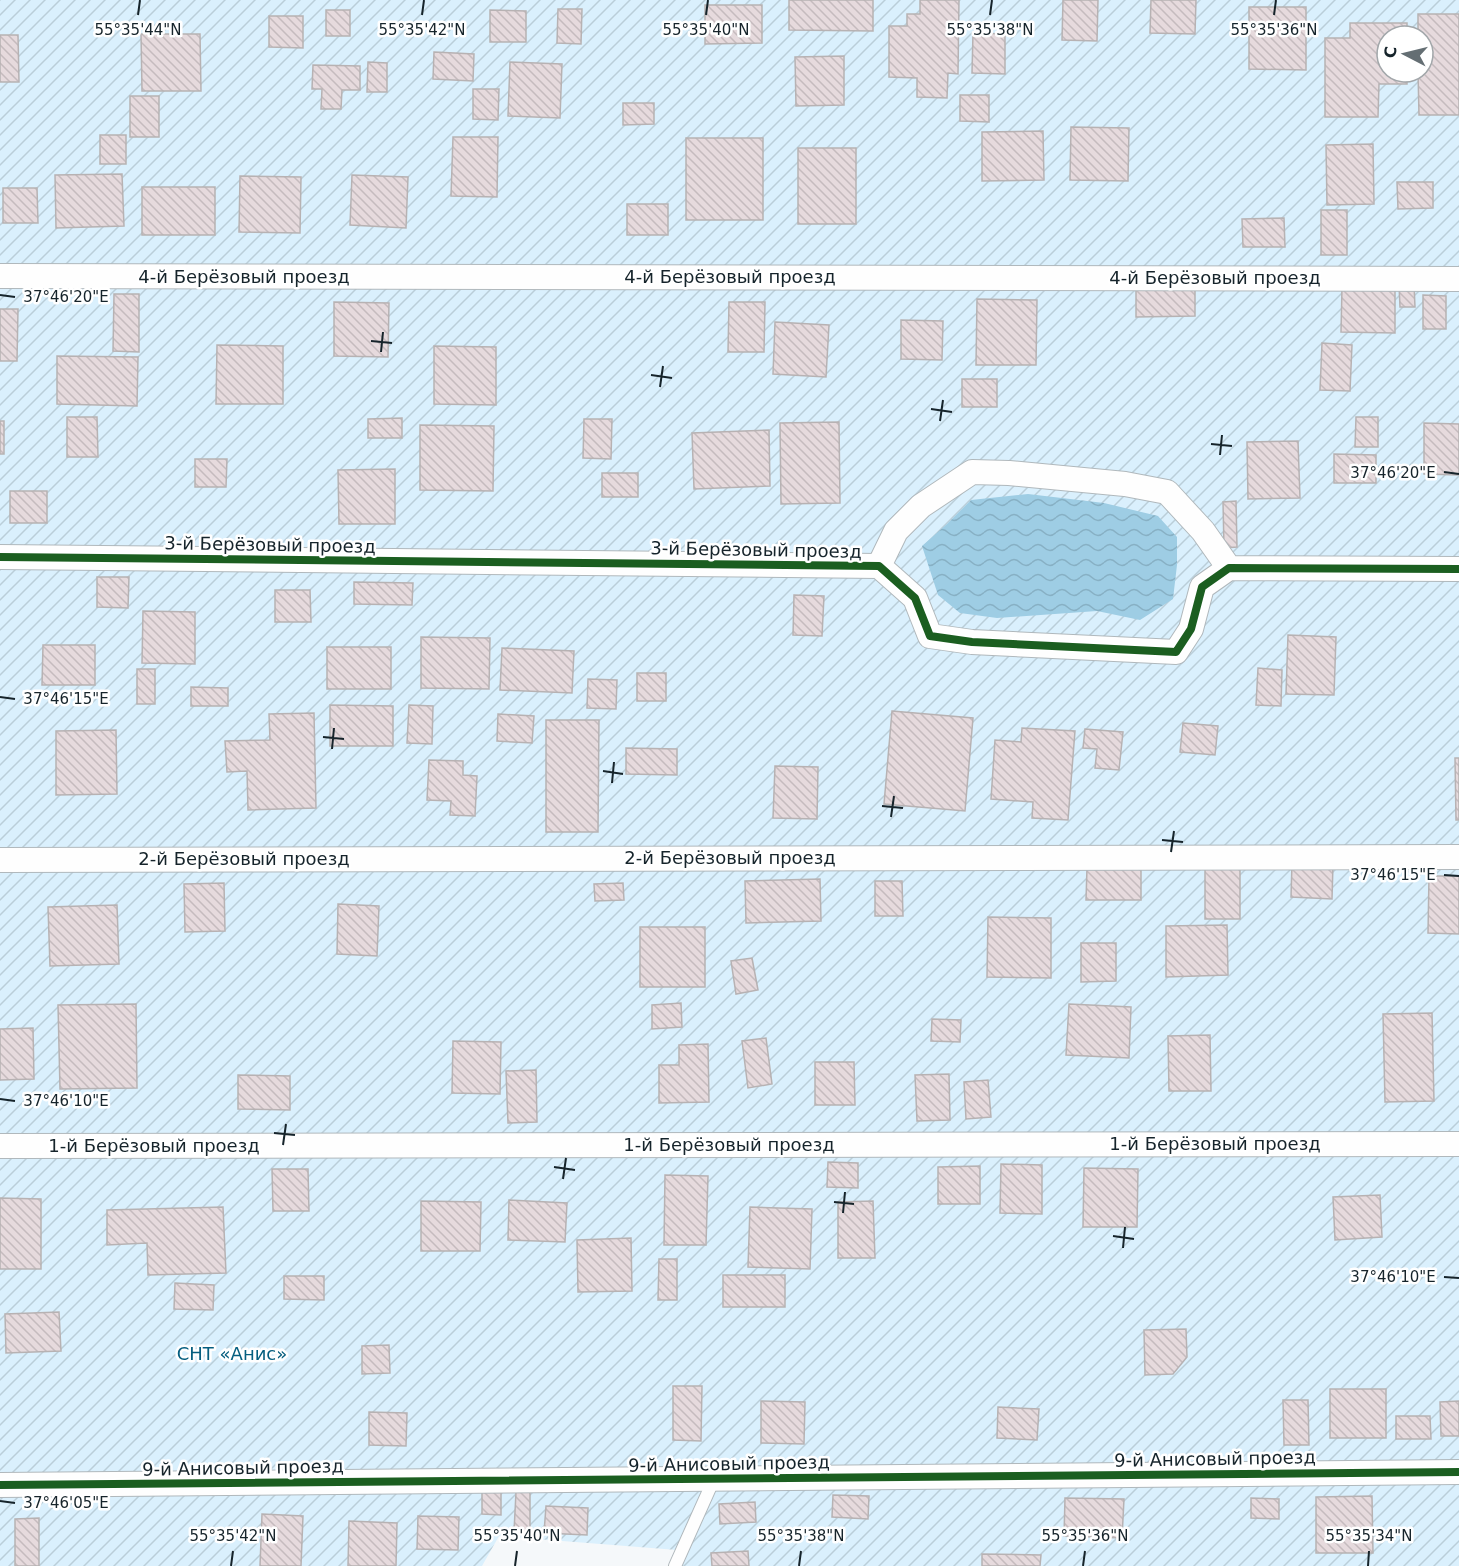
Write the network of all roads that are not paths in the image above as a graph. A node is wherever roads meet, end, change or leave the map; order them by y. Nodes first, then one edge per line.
1 (0, 276) edge
2 (1459, 279) edge
3 (0, 557) edge
4 (879, 566) junction
5 (1229, 568) junction
6 (1459, 569) edge
7 (1459, 857) edge
8 (0, 860) edge
9 (1459, 1144) edge
10 (0, 1146) edge
11 (1459, 1472) edge
12 (714, 1479) junction
13 (0, 1485) edge
14 (675, 1566) edge

1 - 2 street, 4-й Берёзовый проезд
3 - 4 street, 3-й Берёзовый проезд
4 - 5 street, 3-й Берёзовый проезд
4 - 5 street, 3-й Берёзовый проезд
5 - 6 street
7 - 8 street, 2-й Берёзовый проезд
9 - 10 street, 1-й Берёзовый проезд
11 - 12 street, 9-й Анисовый проезд
12 - 13 street, 9-й Анисовый проезд
12 - 14 lane

